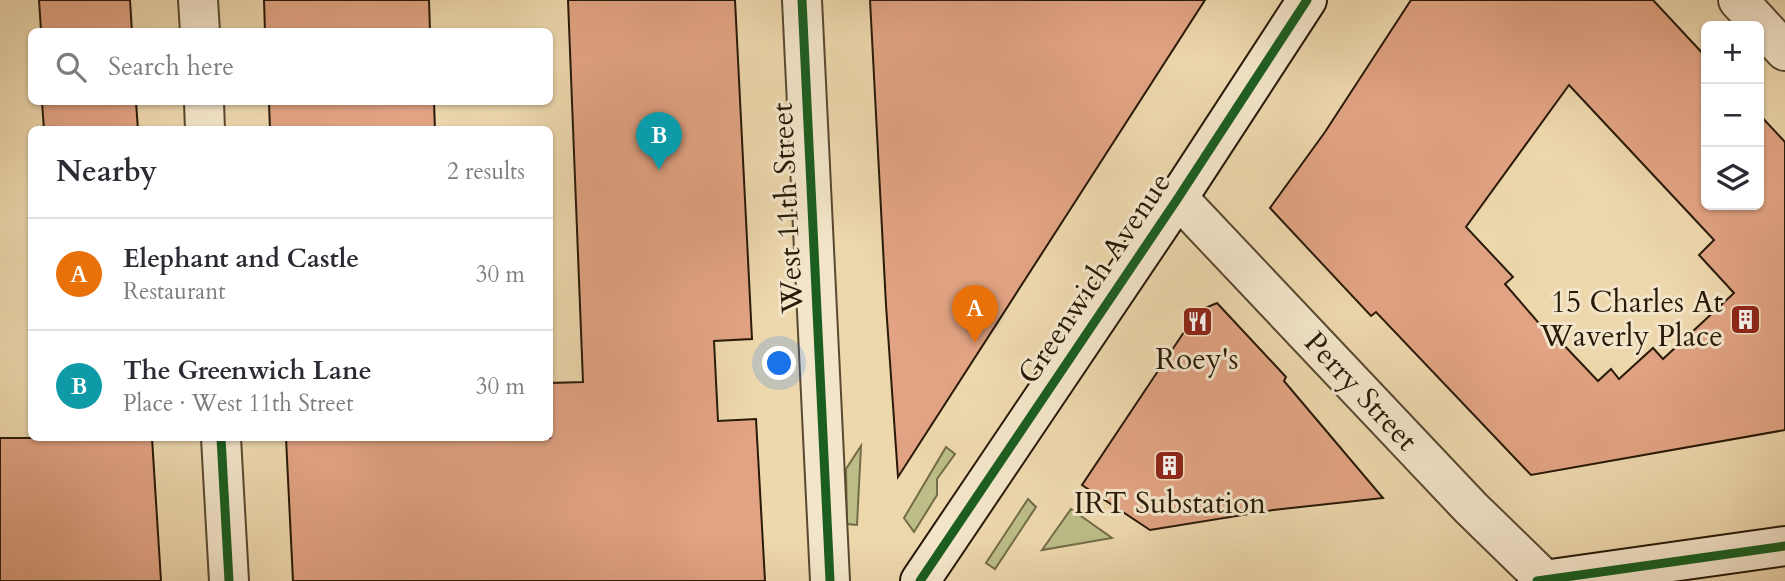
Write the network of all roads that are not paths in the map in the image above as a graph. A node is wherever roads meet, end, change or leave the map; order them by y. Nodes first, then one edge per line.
1 (198, 0) edge
2 (802, 0) edge
3 (1307, 0) edge
4 (1738, 0) edge
5 (200, 28) edge
6 (1785, 51) edge
7 (204, 105) edge
8 (205, 126) edge
9 (1178, 198) junction
10 (221, 441) edge
11 (1783, 544) edge
12 (229, 581) edge
13 (830, 581) edge
14 (920, 581) edge
15 (1543, 581) edge

1 - 5 street
2 - 13 street, West 11th Street
3 - 9 street, Greenwich Avenue
4 - 6 street
7 - 8 street
9 - 14 street, Greenwich Avenue
9 - 15 street, Perry Street
10 - 12 street
11 - 15 street

